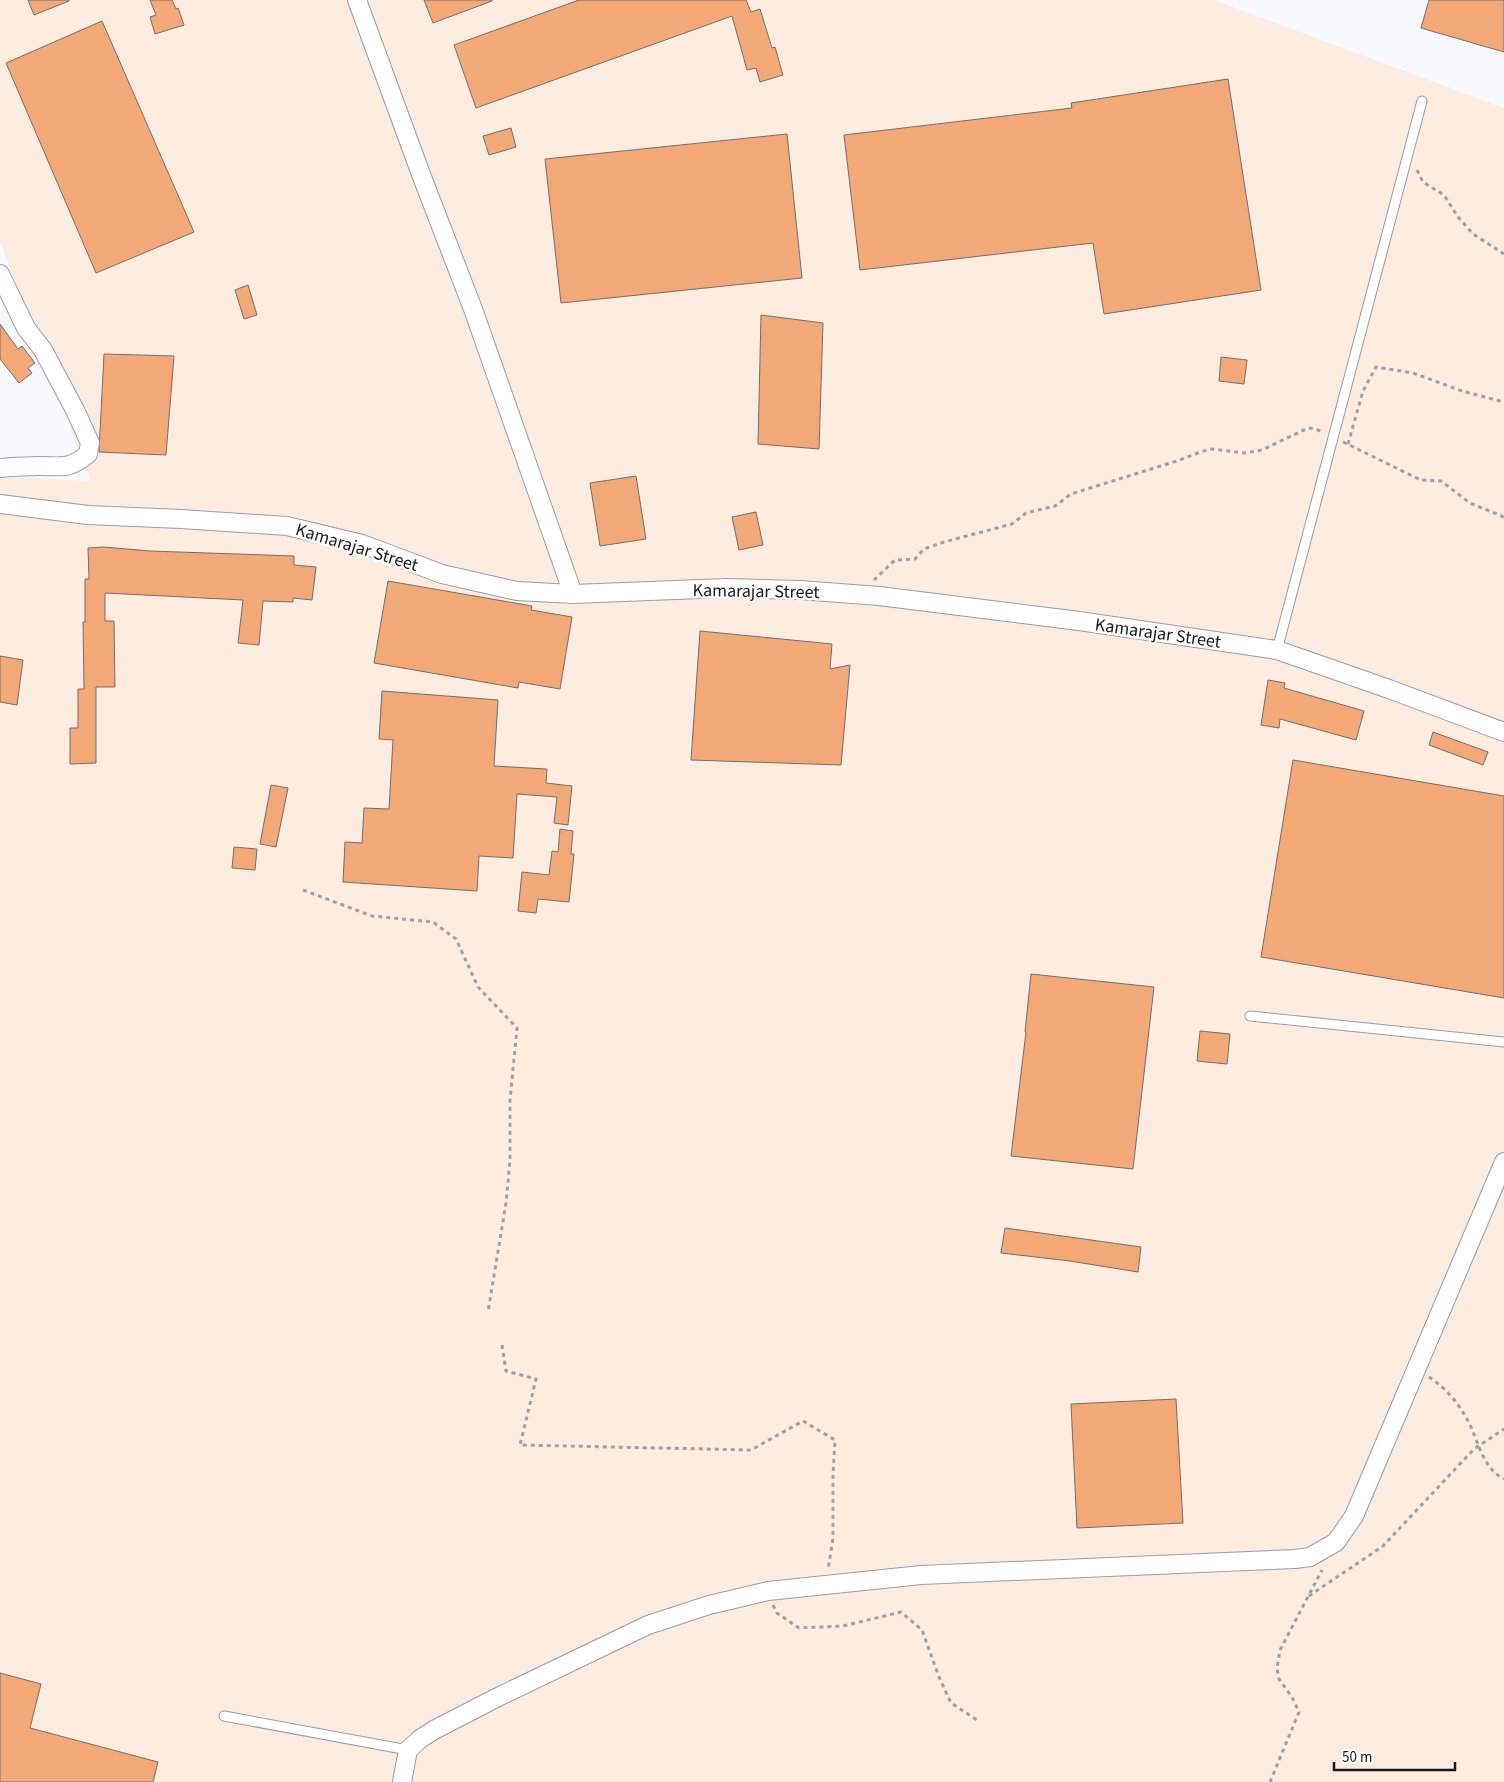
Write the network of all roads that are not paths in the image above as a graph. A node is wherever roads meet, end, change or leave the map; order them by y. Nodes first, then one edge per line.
1 (357, 0) edge
2 (1422, 101) dead end
3 (0, 274) edge
4 (0, 468) edge
5 (0, 504) edge
6 (573, 594) junction
7 (1277, 650) junction
8 (1504, 732) edge
9 (1250, 1016) dead end
10 (1504, 1042) edge
11 (1504, 1162) edge
12 (224, 1716) dead end
13 (408, 1750) junction
14 (402, 1782) edge

1 - 6 street
2 - 7 lane
3 - 4 street
5 - 6 street, Kamarajar Street
6 - 7 street, Kamarajar Street
7 - 8 street, Kamarajar Street
9 - 10 lane
11 - 13 street
12 - 13 lane
13 - 14 street

